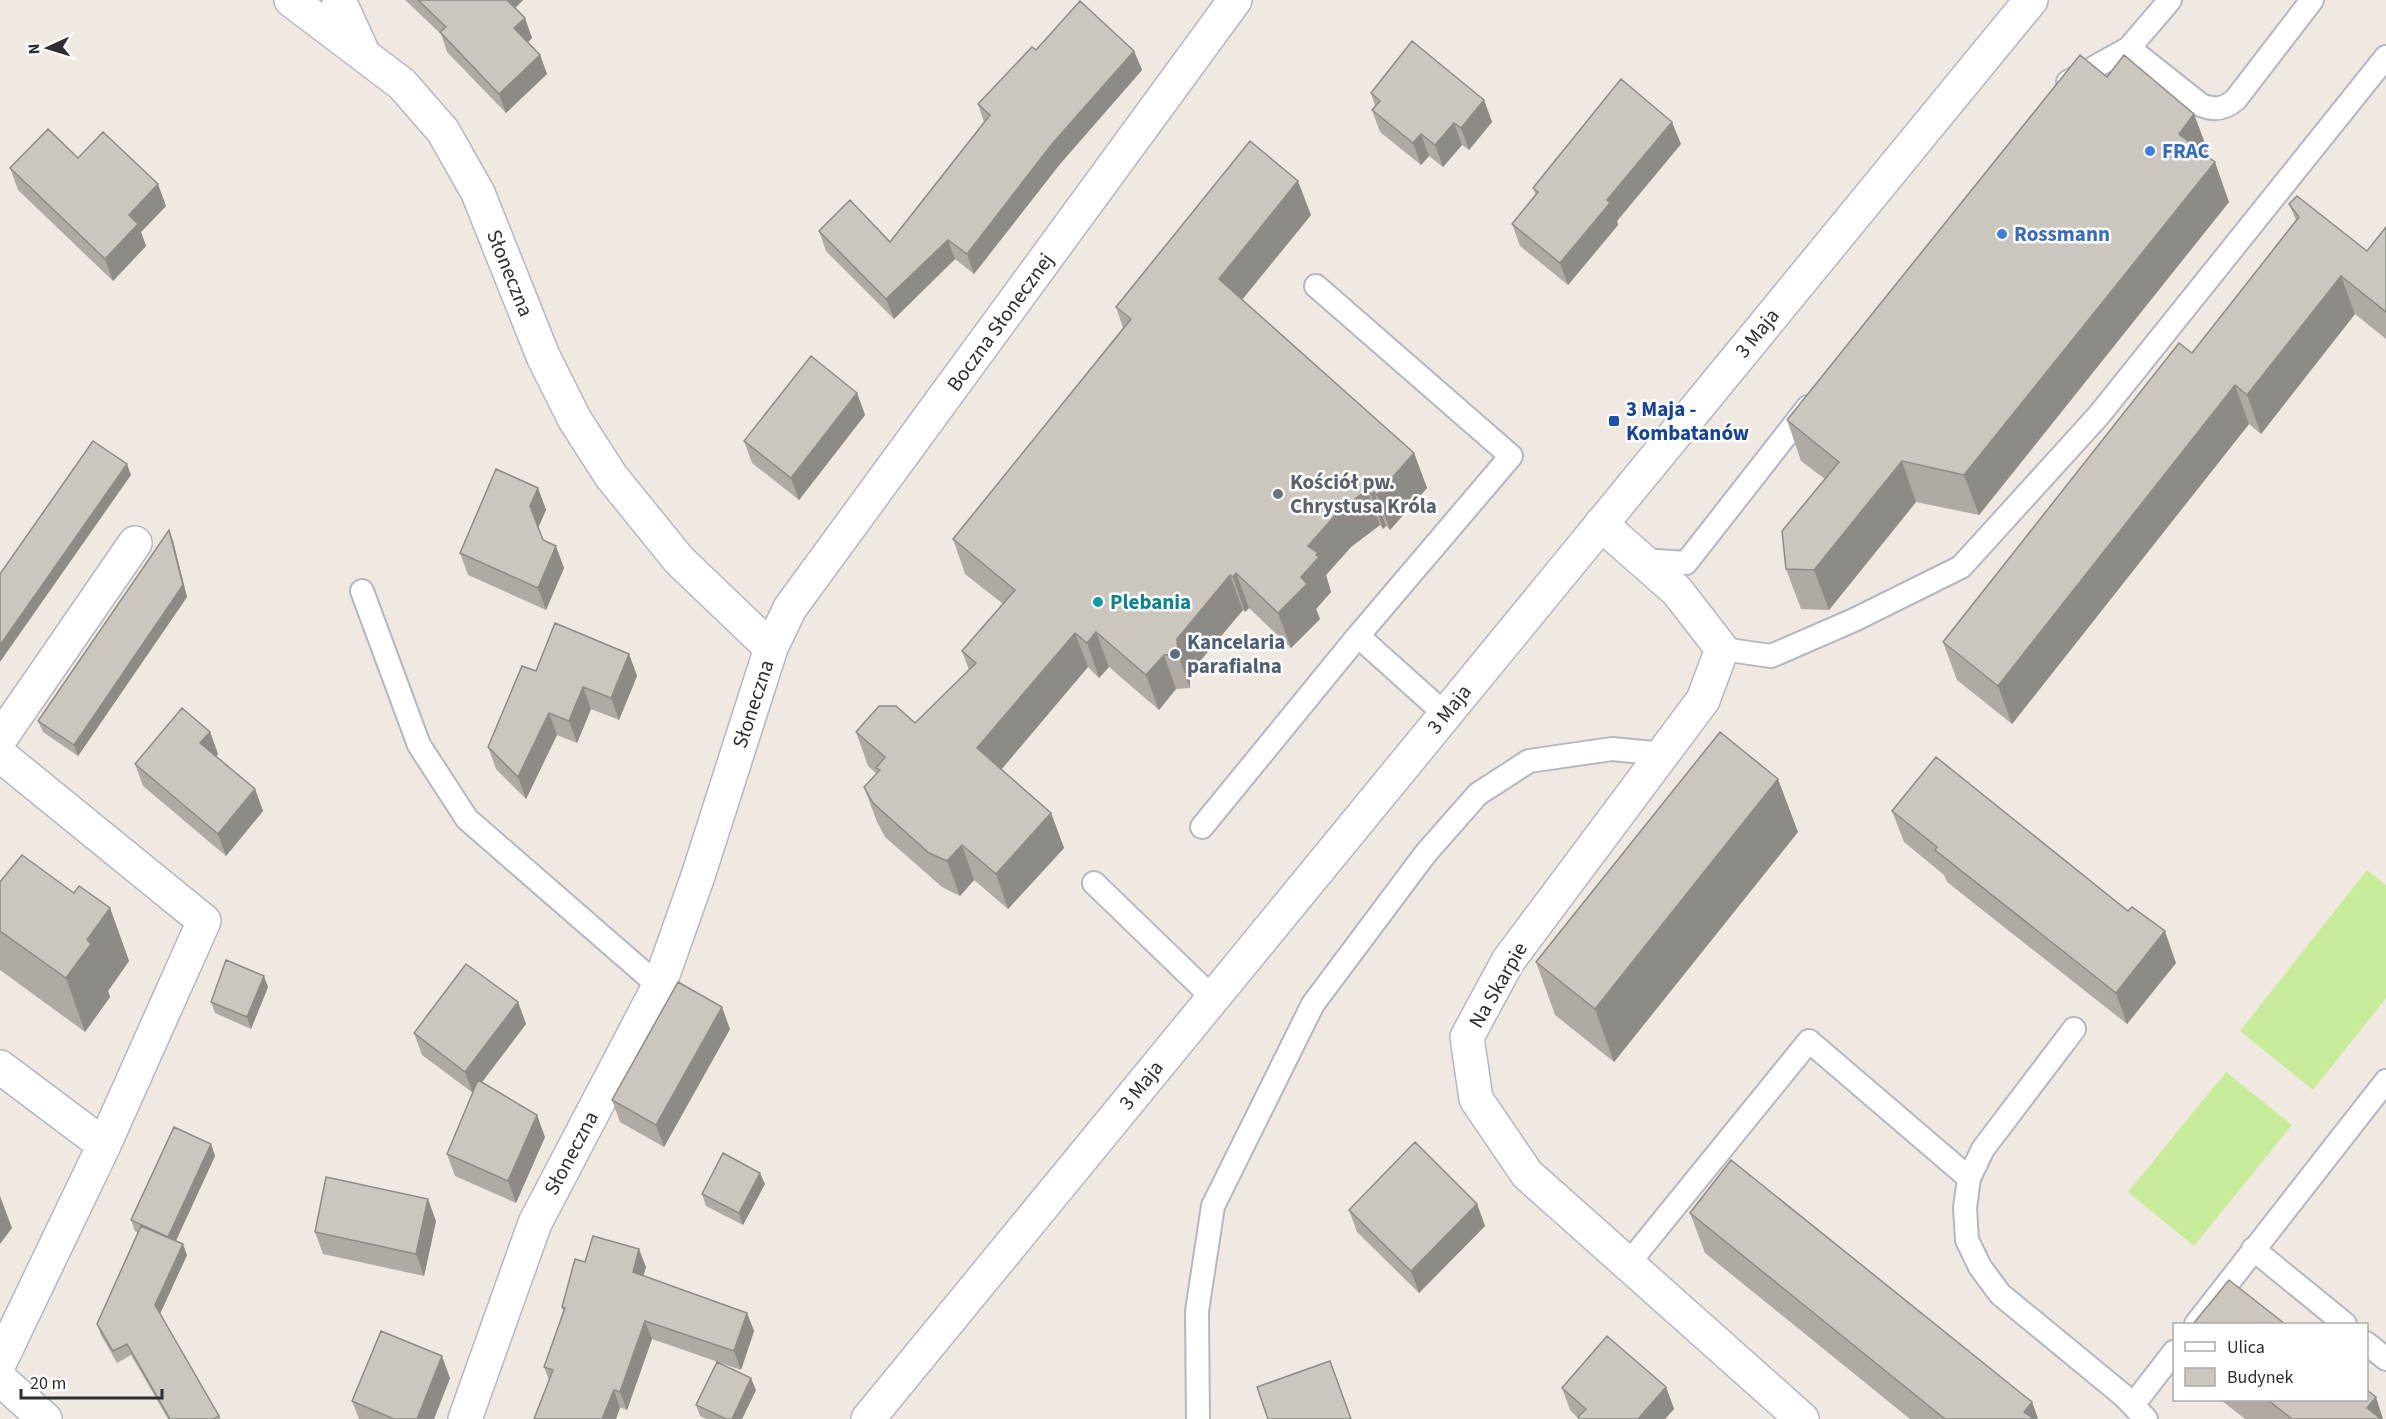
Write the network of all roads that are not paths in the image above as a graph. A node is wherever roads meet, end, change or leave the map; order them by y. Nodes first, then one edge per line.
1 (291, 0) edge
2 (339, 0) edge
3 (1235, 0) edge
4 (2170, 0) edge
5 (2312, 0) edge
6 (2020, 4) edge
7 (2129, 48) junction
8 (363, 53) junction
9 (2386, 57) edge
10 (2051, 96) edge
11 (1316, 286) dead end
12 (1825, 386) edge
13 (1601, 524) junction
14 (135, 543) dead end
15 (1642, 561) junction
16 (362, 591) dead end
17 (1358, 636) junction
18 (771, 648) junction
19 (1722, 649) junction
20 (1445, 714) junction
21 (0, 739) edge
22 (1663, 754) junction
23 (0, 755) edge
24 (1202, 827) dead end
25 (1094, 883) dead end
26 (659, 986) junction
27 (1213, 998) junction
28 (2074, 1029) dead end
29 (0, 1067) edge
30 (2386, 1081) edge
31 (104, 1145) junction
32 (1969, 1178) junction
33 (2253, 1249) junction
34 (1628, 1264) junction
35 (2197, 1323) edge
36 (2344, 1323) edge
37 (2368, 1343) edge
38 (2173, 1355) edge
39 (2386, 1359) edge
40 (0, 1362) edge
41 (0, 1379) edge
42 (2139, 1412) edge
43 (45, 1419) edge
44 (465, 1419) edge
45 (868, 1419) edge
46 (1198, 1419) edge
47 (1802, 1419) edge

1 - 8 street, Słoneczna
2 - 8 street
3 - 18 street, Boczna Słonecznej
4 - 7 lane
5 - 7 lane
6 - 13 street, 3 Maja
7 - 10 lane
8 - 18 street, Słoneczna
9 - 19 lane
11 - 17 lane
12 - 15 lane
13 - 15 street
13 - 20 street, 3 Maja
14 - 21 street
15 - 19 street
16 - 26 lane
17 - 20 lane
17 - 24 lane
18 - 26 street, Słoneczna
19 - 22 street, Na Skarpie
20 - 27 street, 3 Maja
22 - 34 street, Na Skarpie
22 - 46 lane
23 - 31 street
25 - 27 lane
26 - 44 street, Słoneczna
27 - 45 street, 3 Maja
28 - 32 lane
29 - 31 street
30 - 33 lane
31 - 40 street
32 - 34 lane
32 - 42 lane
33 - 35 lane
33 - 36 lane
34 - 47 street, Na Skarpie
37 - 39 lane
38 - 42 lane
41 - 43 street

